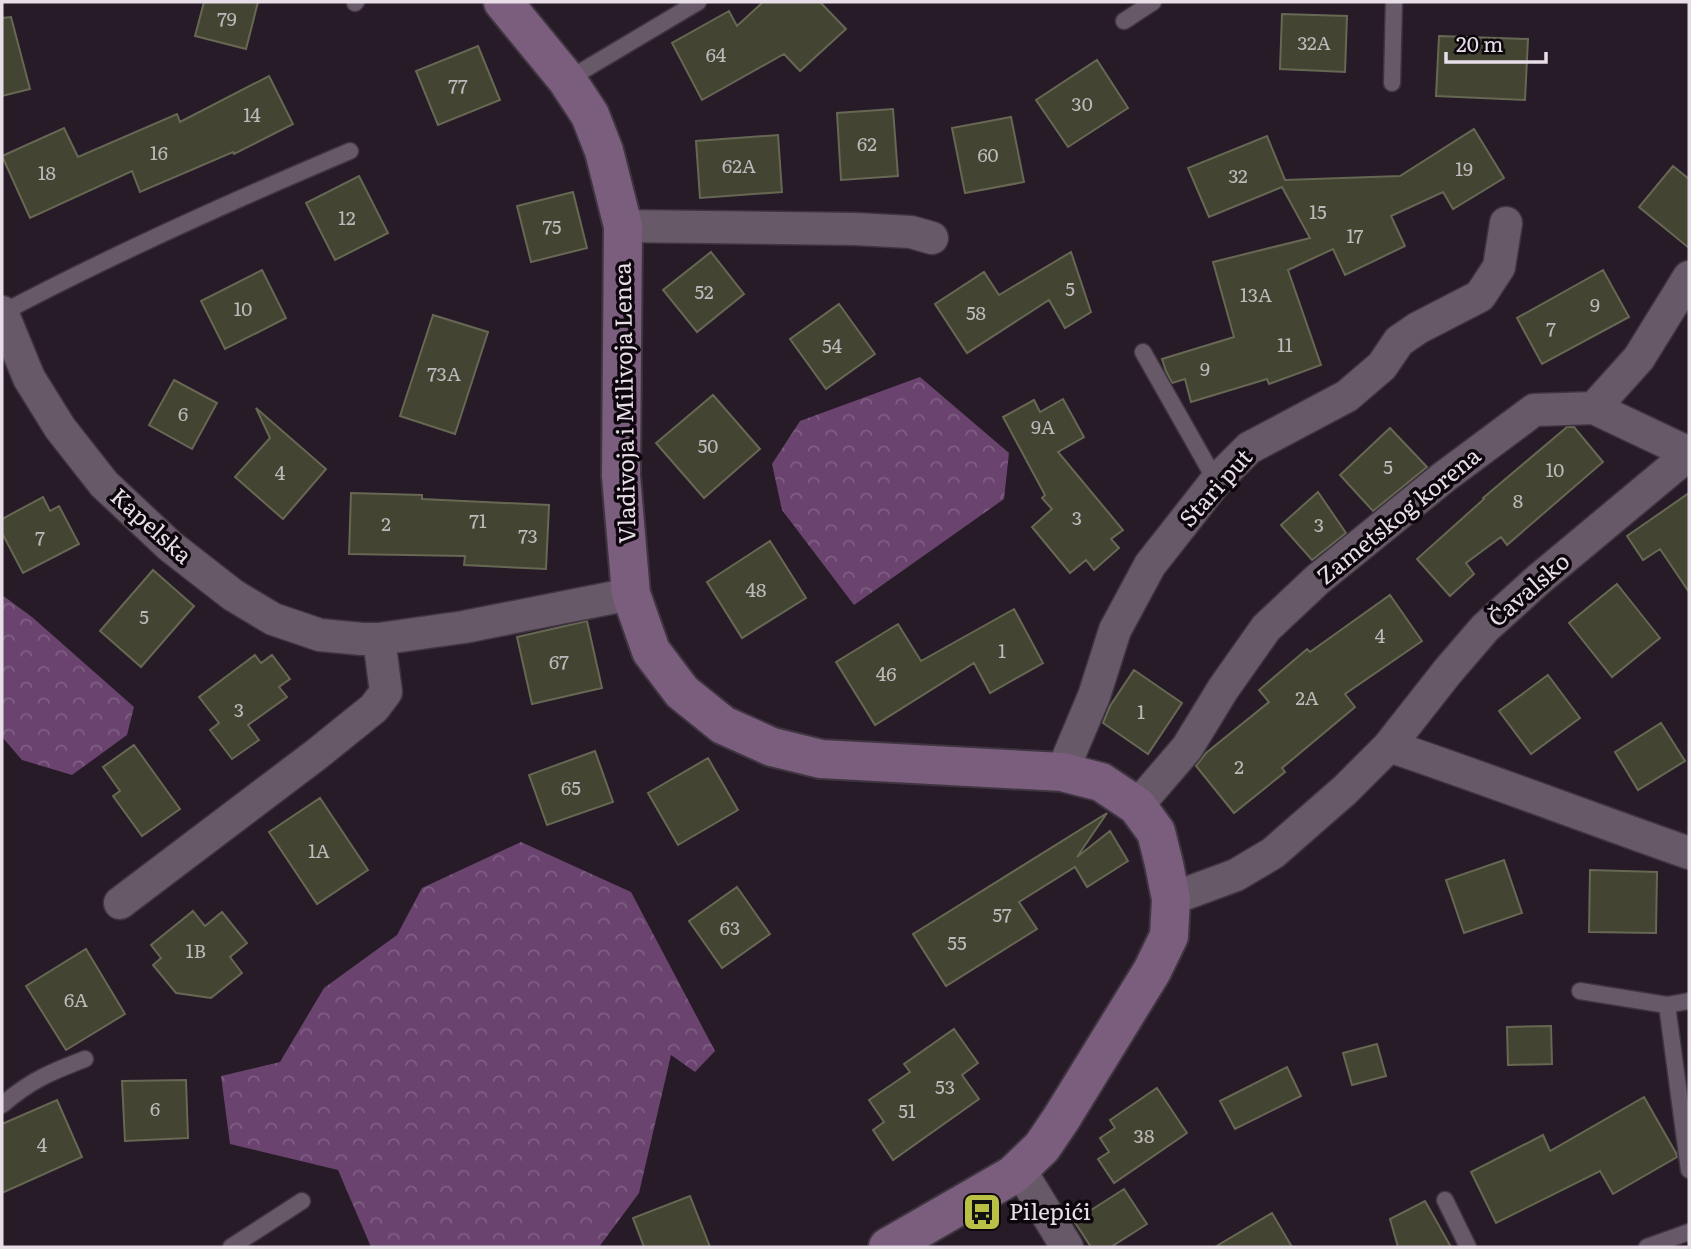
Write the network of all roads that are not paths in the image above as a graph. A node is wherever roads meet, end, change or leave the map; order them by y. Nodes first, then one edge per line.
1 (503, 2) edge
2 (698, 2) edge
3 (1153, 2) edge
4 (1394, 2) edge
5 (1124, 21) dead end
6 (567, 80) junction
7 (1392, 83) dead end
8 (350, 151) dead end
9 (1506, 223) dead end
10 (623, 226) junction
11 (932, 238) dead end
12 (1689, 277) edge
13 (2, 313) edge
14 (1143, 352) dead end
15 (1594, 408) junction
16 (1689, 454) edge
17 (1216, 481) junction
18 (631, 594) junction
19 (379, 639) junction
20 (1389, 746) junction
21 (1062, 772) junction
22 (1137, 806) junction
23 (1689, 853) edge
24 (1171, 899) junction
25 (120, 903) dead end
26 (1580, 991) dead end
27 (1689, 1001) edge
28 (1667, 1005) junction
29 (85, 1059) dead end
30 (2, 1105) edge
31 (1020, 1170) junction
32 (1689, 1170) edge
33 (302, 1200) dead end
34 (1445, 1200) dead end
35 (1689, 1233) edge
36 (230, 1247) edge
37 (888, 1247) edge
38 (1067, 1247) edge
39 (1468, 1247) edge
40 (1647, 1247) edge

1 - 6 street, Vladivoja i Milivoja Lenca
2 - 6 lane
3 - 5 lane
4 - 7 lane
6 - 10 street, Vladivoja i Milivoja Lenca
8 - 13 lane, Kapelska
9 - 17 street, Stari put
10 - 11 street
10 - 18 street, Vladivoja i Milivoja Lenca
12 - 15 street
13 - 19 street, Kapelska
14 - 17 lane
15 - 16 street, Čavalsko
15 - 22 street, Zametskog korena
16 - 20 street, Čavalsko
17 - 21 street, Stari put
18 - 19 street, Kapelska
18 - 21 street, Vladivoja i Milivoja Lenca
19 - 25 street
20 - 23 street
20 - 24 street, Čavalsko
21 - 22 street, Vladivoja i Milivoja Lenca
22 - 24 street, Vladivoja i Milivoja Lenca
24 - 31 street, Vladivoja i Milivoja Lenca
26 - 28 lane
27 - 28 lane
28 - 32 lane
29 - 30 lane
31 - 37 street, Vladivoja i Milivoja Lenca
31 - 38 street
33 - 36 lane
34 - 39 lane
35 - 40 lane

